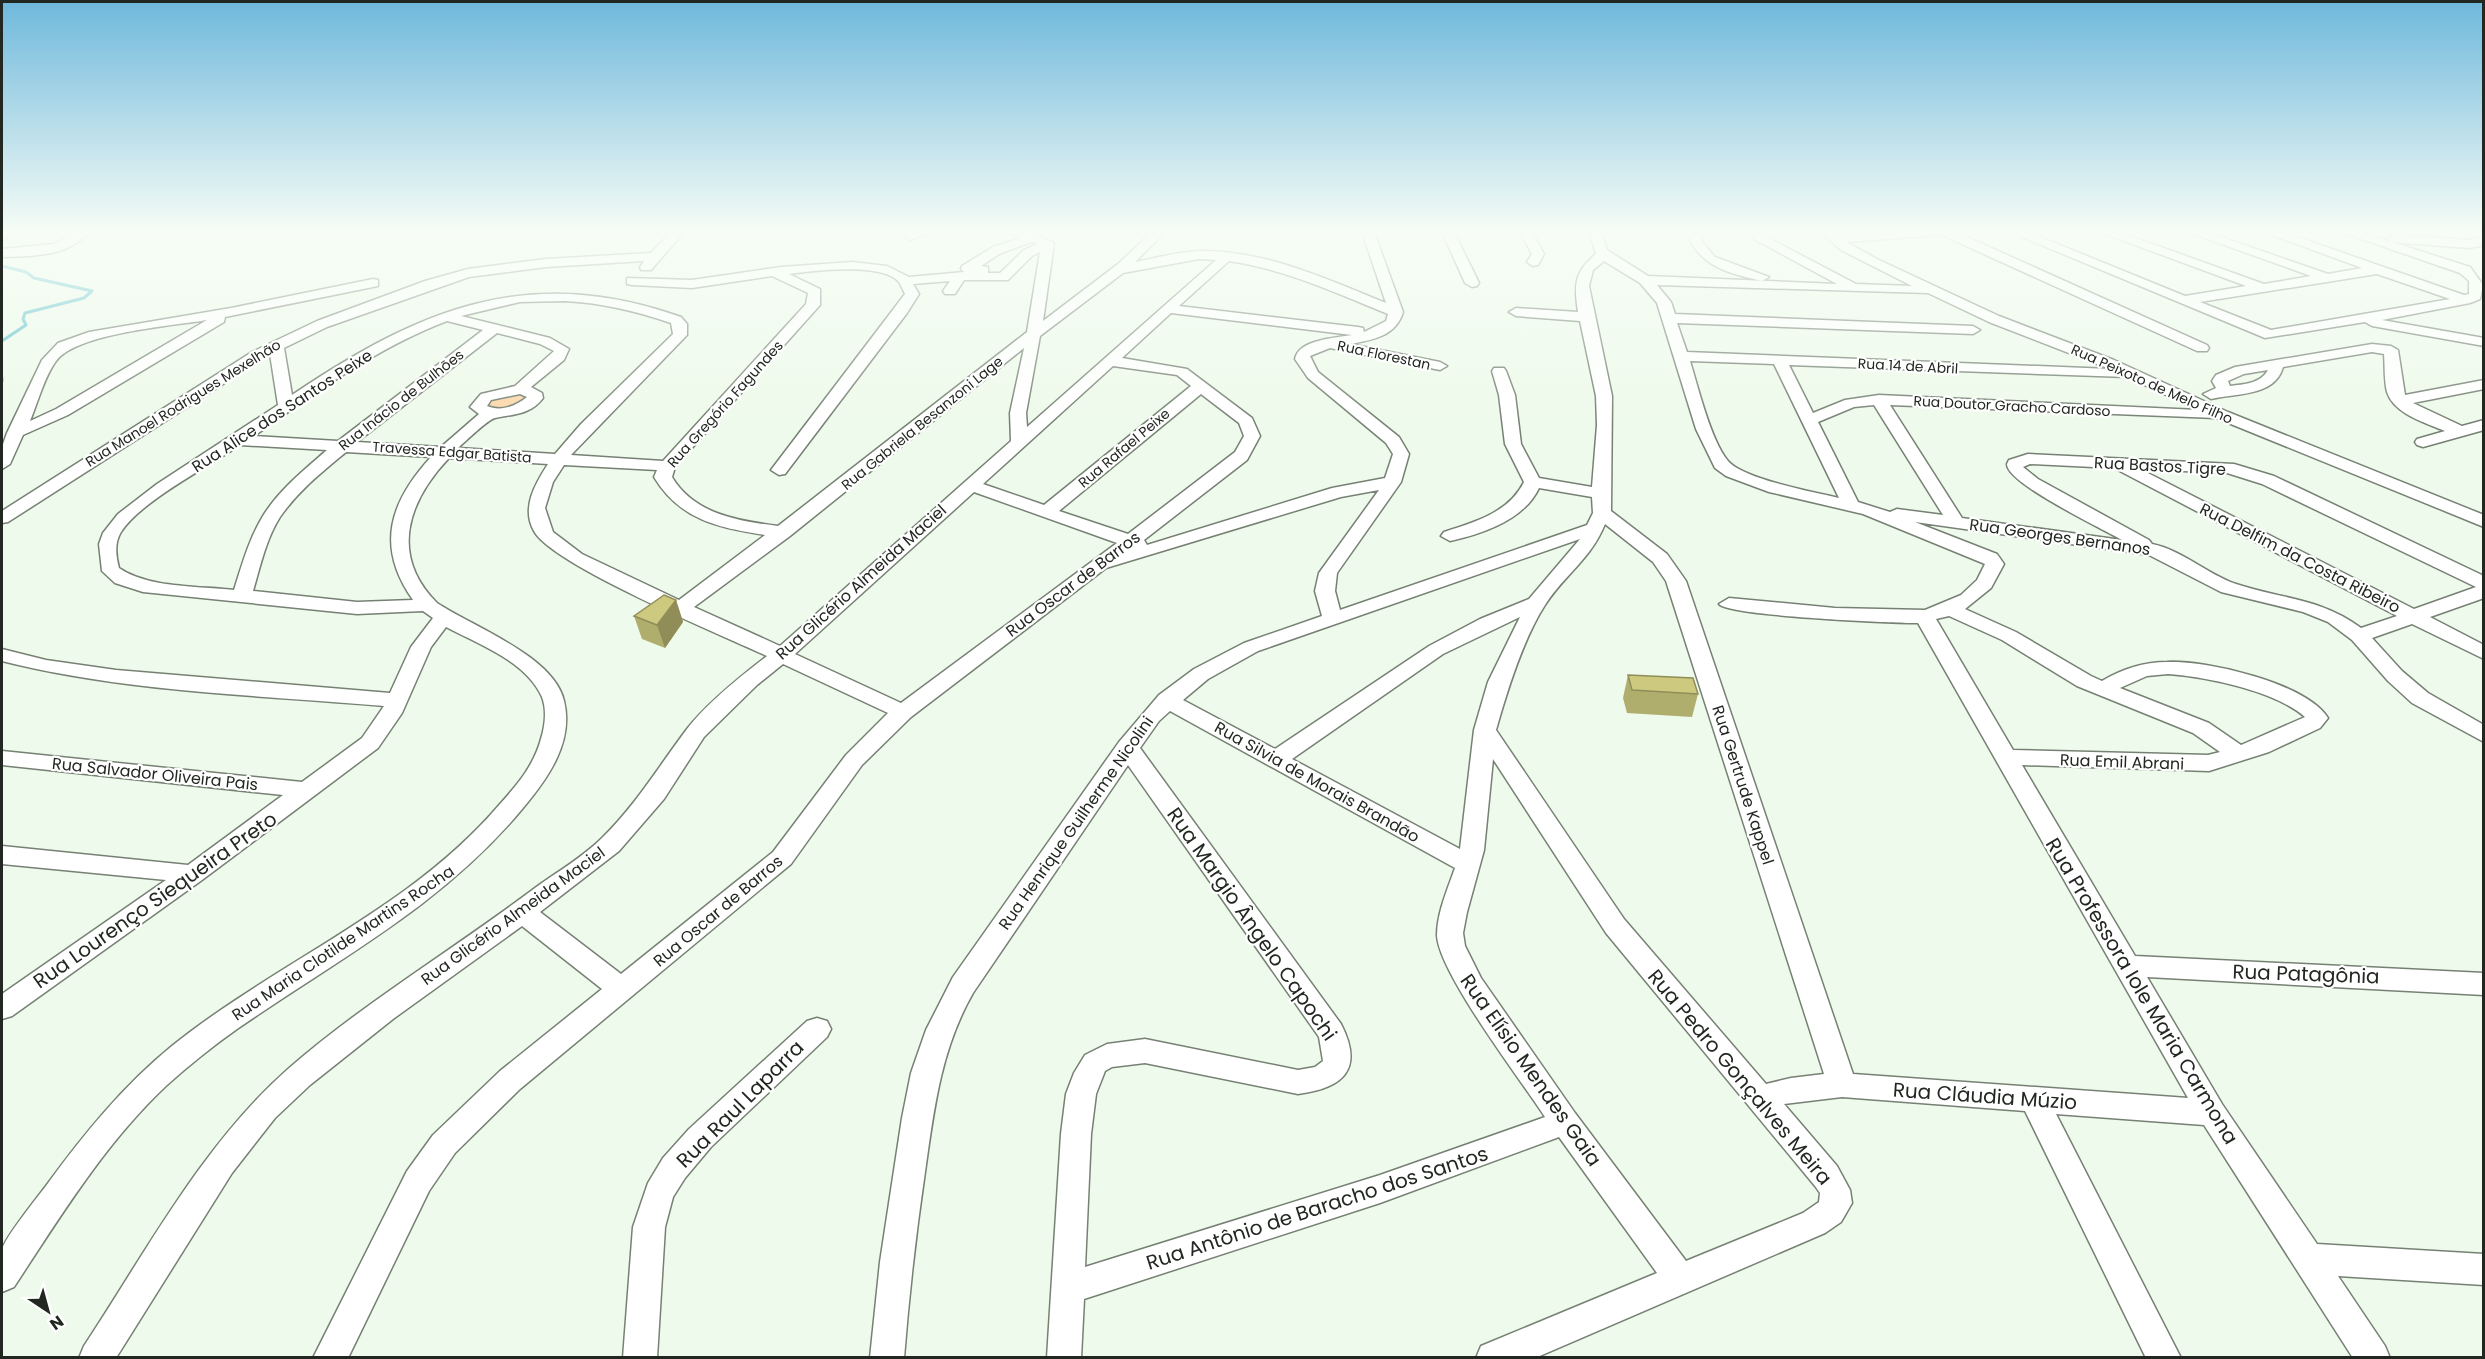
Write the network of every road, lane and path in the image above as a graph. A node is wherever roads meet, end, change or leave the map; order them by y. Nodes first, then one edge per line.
1 (312, 295) edge
2 (397, 295) edge
3 (617, 295) edge
4 (814, 295) edge
5 (910, 295) edge
6 (1036, 295) edge
7 (1084, 295) edge
8 (1183, 295) edge
9 (1353, 295) edge
10 (1390, 295) edge
11 (1585, 295) edge
12 (1941, 295) edge
13 (2086, 295) edge
14 (2173, 295) edge
15 (2214, 295) edge
16 (2453, 295) edge
17 (2475, 295) edge
18 (1661, 297) edge
19 (2184, 300) junction
20 (2465, 300) junction
21 (610, 302) junction
22 (1168, 309) junction
23 (231, 312) junction
24 (1396, 312) junction
25 (1516, 312) dead end
26 (447, 317) junction
27 (1587, 317) junction
28 (1669, 318) junction
29 (2356, 319) junction
30 (2484, 329) edge
31 (494, 330) junction
32 (1973, 330) dead end
33 (1376, 333) junction
34 (2446, 335) junction
35 (1031, 336) junction
36 (2484, 342) edge
37 (1329, 343) junction
38 (276, 345) junction
39 (2202, 348) dead end
40 (1681, 356) junction
41 (1779, 360) junction
42 (1111, 361) junction
43 (1440, 366) dead end
44 (1499, 371) dead end
45 (2134, 374) junction
46 (1202, 384) junction
47 (2484, 384) edge
48 (1879, 400) junction
49 (2190, 400) junction
50 (2400, 401) junction
51 (286, 407) junction
52 (2222, 415) junction
53 (1808, 422) junction
54 (2484, 425) edge
55 (2459, 431) junction
56 (15, 432) junction
57 (237, 440) junction
58 (1019, 441) junction
59 (2423, 442) dead end
60 (342, 445) junction
61 (446, 453) junction
62 (557, 459) junction
63 (2, 464) edge
64 (2116, 464) junction
65 (667, 466) junction
66 (779, 470) dead end
67 (1392, 482) junction
68 (1533, 482) junction
69 (969, 485) junction
70 (2484, 503) edge
71 (1861, 509) junction
72 (1599, 511) junction
73 (1047, 512) junction
74 (2463, 512) junction
75 (2, 518) edge
76 (1956, 522) junction
77 (2484, 522) edge
78 (740, 527) junction
79 (783, 532) junction
80 (1450, 536) dead end
81 (1130, 541) junction
82 (1156, 550) junction
83 (2154, 550) junction
84 (753, 555) junction
85 (1098, 566) junction
86 (2484, 584) edge
87 (2484, 591) edge
88 (242, 596) junction
89 (1536, 603) junction
90 (1729, 604) dead end
91 (681, 607) junction
92 (1950, 609) junction
93 (436, 611) junction
94 (1924, 616) junction
95 (2415, 617) junction
96 (1334, 619) junction
97 (2359, 636) junction
98 (2484, 653) edge
99 (2, 655) edge
100 (782, 655) junction
101 (2103, 689) junction
102 (397, 700) junction
103 (1167, 700) junction
104 (903, 712) junction
105 (1485, 730) junction
106 (2484, 735) edge
107 (1127, 747) junction
108 (2237, 753) junction
109 (2005, 757) junction
110 (2, 758) edge
111 (1276, 759) junction
112 (308, 790) junction
113 (2, 855) edge
114 (1468, 864) junction
115 (193, 874) junction
116 (522, 912) junction
117 (2128, 966) junction
118 (2484, 984) edge
119 (622, 990) junction
120 (2, 1008) edge
121 (817, 1029) dead end
122 (1842, 1085) junction
123 (1759, 1098) junction
124 (2034, 1100) junction
125 (2212, 1113) junction
126 (1565, 1122) junction
127 (2310, 1258) junction
128 (2484, 1270) edge
129 (2, 1276) edge
130 (1681, 1280) junction
131 (1067, 1288) junction
132 (96, 1358) edge
133 (330, 1358) edge
134 (640, 1358) edge
135 (887, 1358) edge
136 (1064, 1358) edge
137 (1493, 1358) edge
138 (2164, 1358) edge
139 (2373, 1358) edge

1 - 23 street
2 - 38 street, Rua Manoel Rodrigues Mexelhão
3 - 21 street
4 - 65 street, Rua Gregório Fagundes
5 - 66 street
6 - 35 street
7 - 35 street, Rua Gabriela Besanzoni Lage
8 - 22 street, Rua Glicério Almeida Maciel
9 - 24 street
10 - 24 street
11 - 27 street
12 - 45 street, Rua Peixoto de Melo Filho
13 - 39 street
14 - 19 street
15 - 19 street
16 - 20 street
17 - 20 street
18 - 28 street
19 - 29 street
20 - 29 street
21 - 26 street, Rua Alice dos Santos Peixe
21 - 62 street, Rua Alice dos Santos Peixe
22 - 33 street
22 - 42 street, Rua Glicério Almeida Maciel
23 - 56 street
23 - 56 street
24 - 33 street
25 - 27 street
26 - 31 street
26 - 51 street, Rua Alice dos Santos Peixe
27 - 72 street
28 - 32 street
28 - 40 street
29 - 34 street
30 - 34 street
31 - 60 street, Rua Inácio de Bulhões
31 - 61 street, Rua Maria Clotilde Martins Rocha
33 - 37 street
34 - 36 street
35 - 58 street
35 - 79 street, Rua Gabriela Besanzoni Lage
37 - 43 street, Rua Florestan
37 - 67 street
38 - 51 street
38 - 75 street, Rua Manoel Rodrigues Mexelhão
40 - 41 street, Rua 14 de Abril
40 - 71 street
41 - 45 street, Rua 14 de Abril
41 - 53 street
42 - 46 street, Rua Oscar de Barros
42 - 58 street, Rua Glicério Almeida Maciel
44 - 68 street
45 - 49 street, Rua Peixoto de Melo Filho
46 - 73 street, Rua Rafael Peixe
46 - 81 street, Rua Oscar de Barros
47 - 50 street
48 - 52 street, Rua Doutor Gracho Cardoso
48 - 53 street, Rua Doutor Gracho Cardoso
48 - 76 street
49 - 50 street
49 - 52 street, Rua Peixoto de Melo Filho
50 - 55 street
51 - 57 street, Rua Alice dos Santos Peixe
52 - 74 street, Rua Peixoto de Melo Filho
53 - 71 street
54 - 55 street
55 - 59 street
56 - 63 street
57 - 60 street, Travessa Edgar Batista
57 - 88 street, Rua Alice dos Santos Peixe
58 - 69 street, Rua Glicério Almeida Maciel
60 - 61 street, Travessa Edgar Batista
60 - 88 street, Rua Inácio de Bulhões
61 - 62 street, Travessa Edgar Batista
61 - 93 street, Rua Maria Clotilde Martins Rocha
62 - 65 street, Travessa Edgar Batista
62 - 91 street, Rua Alice dos Santos Peixe
64 - 83 street, Rua Bastos Tigre
64 - 86 street, Rua Bastos Tigre
64 - 95 street, Rua Delfim da Costa Ribeiro
65 - 78 street, Rua Gregório Fagundes
67 - 82 street
67 - 96 street
68 - 72 street
68 - 80 street
69 - 73 street
69 - 100 street, Rua Glicério Almeida Maciel
70 - 74 street
71 - 76 street, Rua Georges Bernanos
71 - 92 street
72 - 89 street, Rua Elísio Mendes Gaia
72 - 96 street, Rua Henrique Guilherme Nicolini
72 - 122 street, Rua Gertrude Kappel
73 - 81 street
74 - 77 street, Rua Peixoto de Melo Filho
76 - 83 street, Rua Georges Bernanos
78 - 79 street, Rua Gregório Fagundes
78 - 84 street
79 - 84 street, Rua Gabriela Besanzoni Lage
81 - 82 street
81 - 85 street, Rua Oscar de Barros
82 - 85 street
83 - 97 street, Rua Georges Bernanos
84 - 91 street, Rua Gabriela Besanzoni Lage
85 - 104 street, Rua Oscar de Barros
87 - 95 street
88 - 93 street, Rua Alice dos Santos Peixe
89 - 105 street, Rua Elísio Mendes Gaia
89 - 111 street
90 - 94 street
91 - 100 street, Rua Alice dos Santos Peixe
92 - 94 street
92 - 101 street
93 - 102 street, Rua Lourenço Siequeira Preto
93 - 129 street, Rua Maria Clotilde Martins Rocha
94 - 109 street, Rua Professora Iole Maria Carmona
95 - 97 street
95 - 98 street, Rua Delfim da Costa Ribeiro
96 - 103 street, Rua Henrique Guilherme Nicolini
97 - 106 street, Rua Georges Bernanos
99 - 102 street
100 - 104 street, Rua Alice dos Santos Peixe
100 - 116 street, Rua Glicério Almeida Maciel
101 - 108 street
101 - 108 street, Rua Emil Abrani
102 - 112 street, Rua Lourenço Siequeira Preto
103 - 107 street, Rua Henrique Guilherme Nicolini
103 - 111 street, Rua Silvia de Morais Brandão
104 - 119 street, Rua Oscar de Barros
105 - 114 street, Rua Elísio Mendes Gaia
105 - 123 street, Rua Pedro Gonçalves Meira
107 - 131 street, Rua Margio Ângelo Capochi
107 - 135 street, Rua Henrique Guilherme Nicolini
108 - 109 street, Rua Emil Abrani
109 - 117 street, Rua Professora Iole Maria Carmona
110 - 112 street, Rua Salvador Oliveira Pais
111 - 114 street, Rua Silvia de Morais Brandão
112 - 115 street, Rua Lourenço Siequeira Preto
113 - 115 street
114 - 126 street, Rua Elísio Mendes Gaia
115 - 120 street, Rua Lourenço Siequeira Preto
116 - 119 street
116 - 132 street, Rua Glicério Almeida Maciel
117 - 118 street, Rua Patagônia
117 - 125 street, Rua Professora Iole Maria Carmona
119 - 133 street, Rua Oscar de Barros
121 - 134 street, Rua Raul Laparra
122 - 123 street, Rua Cláudia Múzio
122 - 124 street, Rua Cláudia Múzio
123 - 130 street, Rua Pedro Gonçalves Meira
124 - 125 street, Rua Cláudia Múzio
124 - 138 street
125 - 127 street, Rua Professora Iole Maria Carmona
126 - 130 street, Rua Elísio Mendes Gaia
126 - 131 street, Rua Antônio de Baracho dos Santos
127 - 128 street
127 - 139 street, Rua Professora Iole Maria Carmona
130 - 137 street, Rua Pedro Gonçalves Meira
131 - 136 street, Rua Margio Ângelo Capochi

